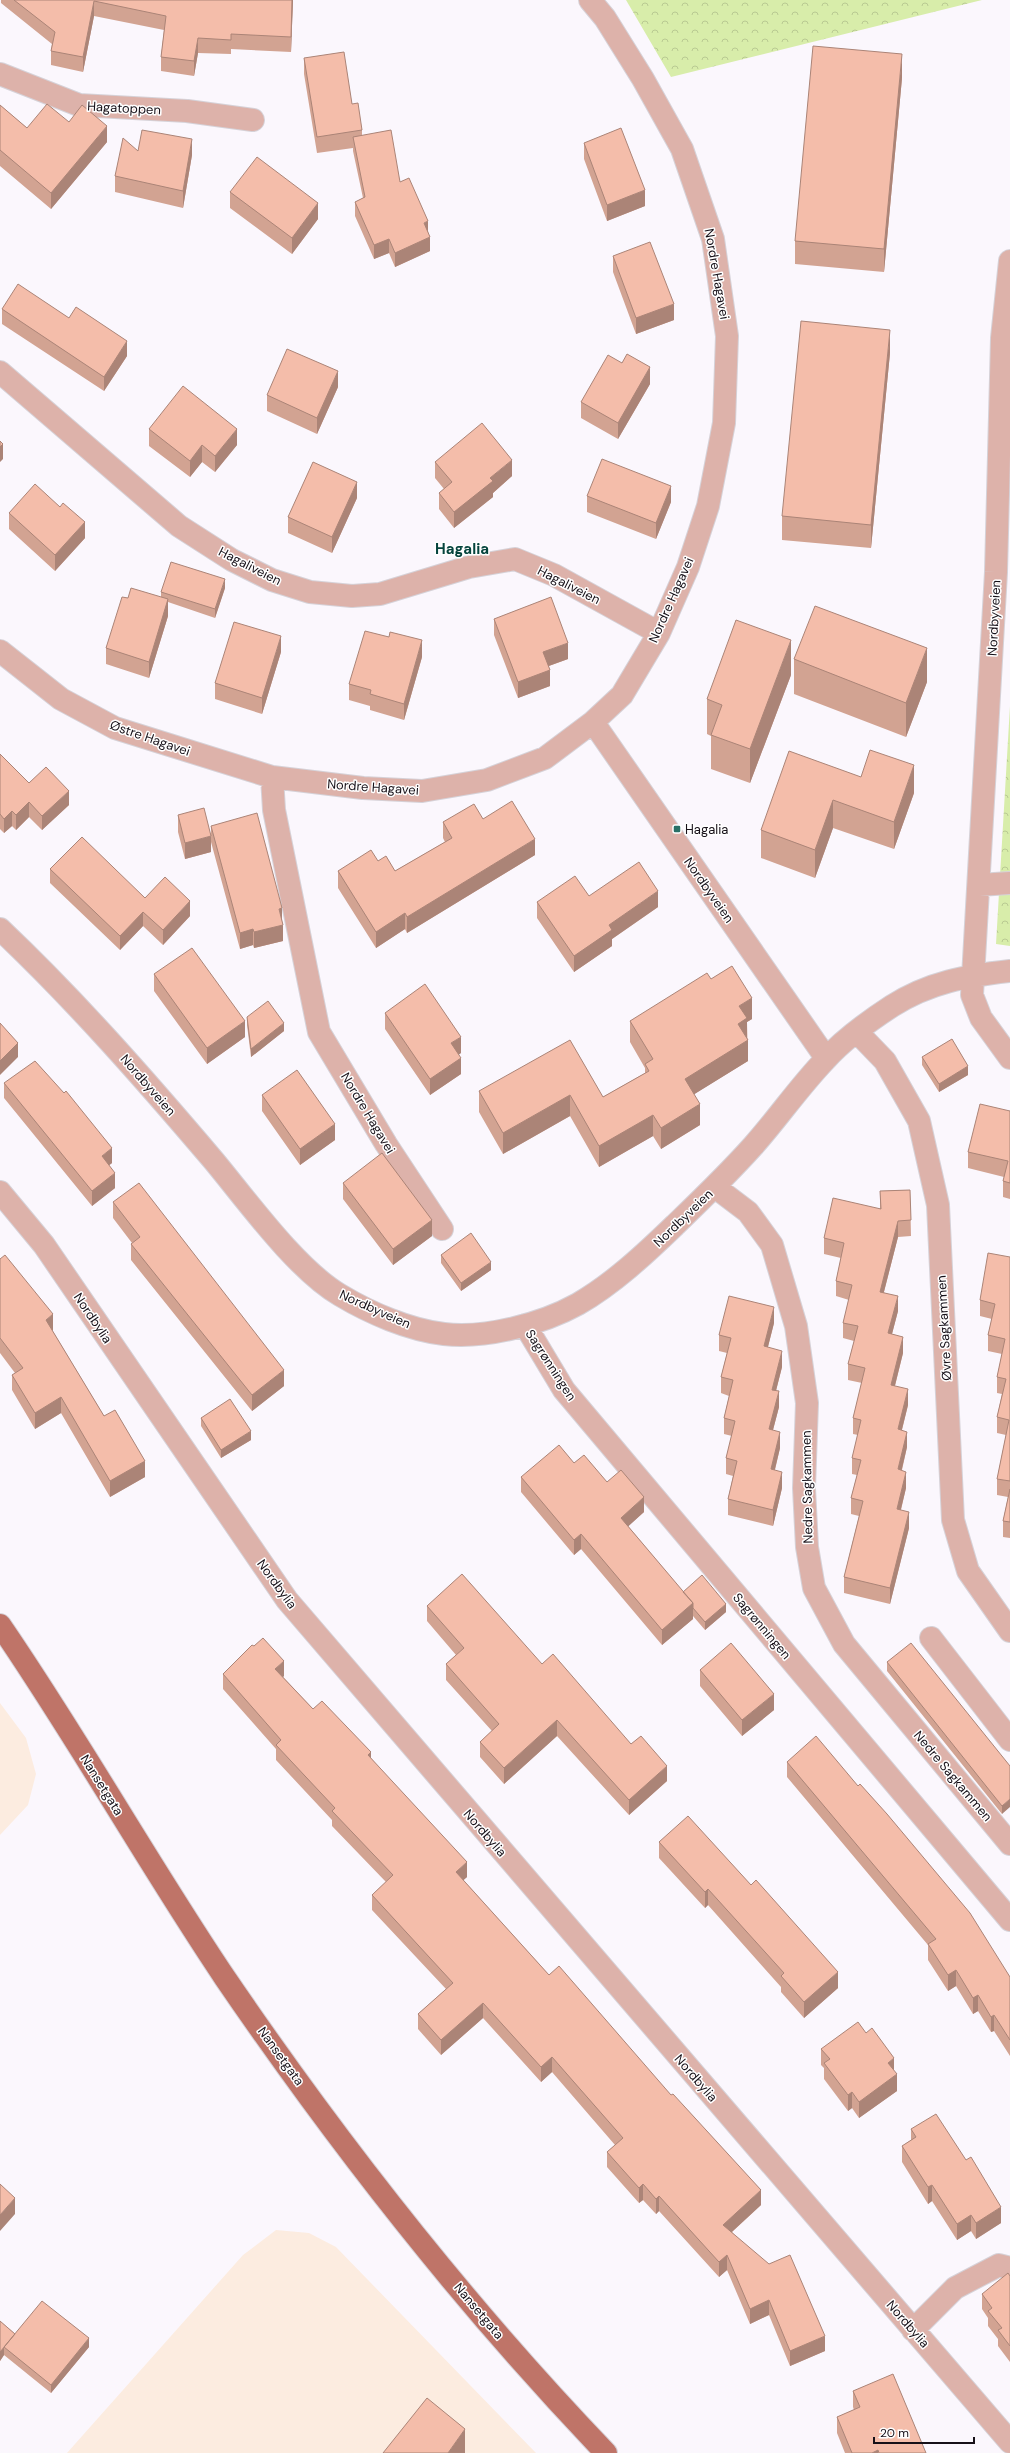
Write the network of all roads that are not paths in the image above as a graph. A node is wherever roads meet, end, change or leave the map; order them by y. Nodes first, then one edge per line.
1 (590, 0) edge
2 (0, 74) edge
3 (253, 120) dead end
4 (1010, 261) edge
5 (0, 372) edge
6 (659, 633) junction
7 (3, 656) edge
8 (593, 722) junction
9 (272, 777) junction
10 (1010, 883) edge
11 (979, 885) junction
12 (0, 929) edge
13 (1010, 971) edge
14 (975, 975) junction
15 (857, 1032) junction
16 (826, 1058) junction
17 (1010, 1058) edge
18 (715, 1187) junction
19 (0, 1192) edge
20 (442, 1229) dead end
21 (525, 1325) junction
22 (0, 1625) edge
23 (1010, 1631) edge
24 (931, 1638) dead end
25 (1010, 1740) edge
26 (1010, 1844) edge
27 (1008, 1915) edge
28 (1010, 2268) edge
29 (913, 2330) junction
30 (1010, 2442) edge
31 (606, 2453) edge

1 - 6 street, Nordre Hagavei
2 - 3 street, Hagatoppen
4 - 11 street, Nordbyveien
5 - 6 street, Hagaliveien
6 - 8 street, Nordre Hagavei
7 - 9 street, Østre Hagavei
8 - 9 street, Nordre Hagavei
8 - 16 street, Nordbyveien
9 - 20 street, Nordre Hagavei
10 - 11 street
11 - 14 street, Nordbyveien
12 - 21 street, Nordbyveien
13 - 14 street, Nordbyveien
14 - 15 street, Nordbyveien
14 - 17 street
15 - 16 street, Nordbyveien
15 - 23 street, Øvre Sagkammen
16 - 18 street, Nordbyveien
18 - 21 street, Nordbyveien
18 - 26 street, Nedre Sagkammen
19 - 29 street, Nordbylia
21 - 27 street, Sagrønningen
22 - 31 main road, Nansetgata
24 - 25 street
28 - 29 street
29 - 30 street, Nordbylia

